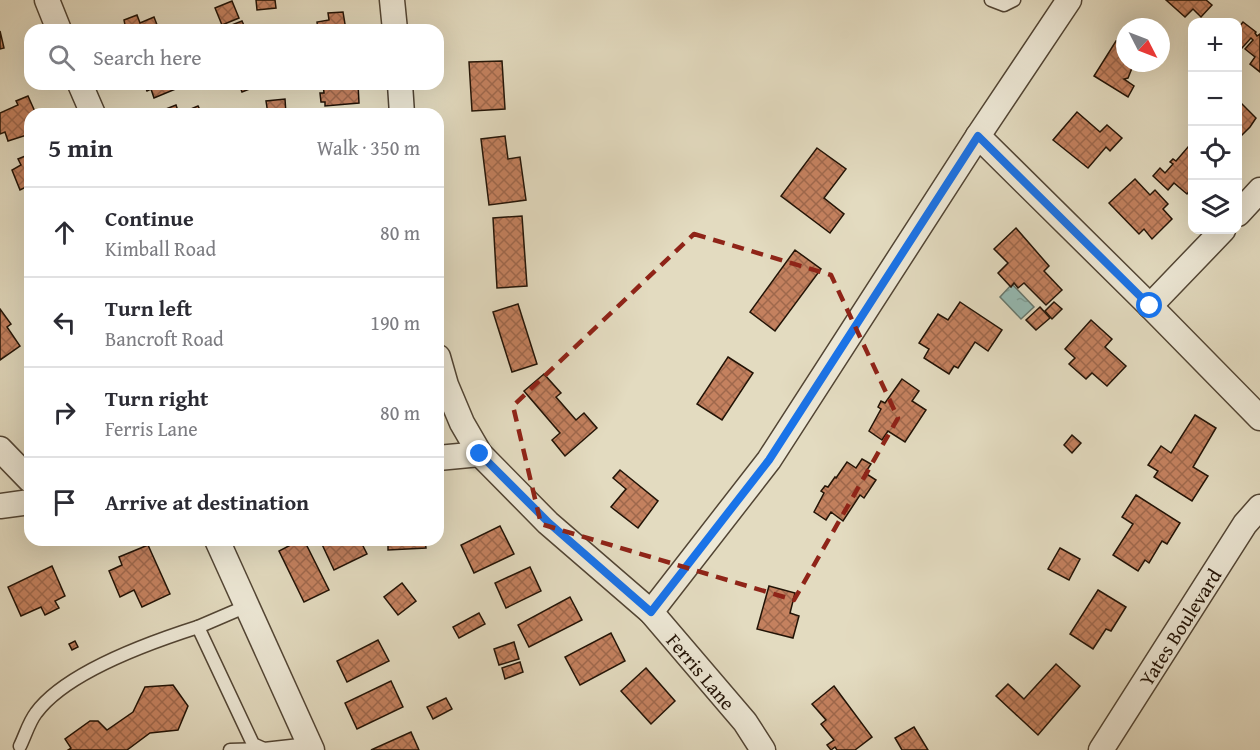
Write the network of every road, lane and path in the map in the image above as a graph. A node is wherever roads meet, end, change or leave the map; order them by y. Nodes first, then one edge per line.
1 (47, 0) edge
2 (392, 0) edge
3 (991, 0) edge
4 (1014, 0) edge
5 (1069, 0) edge
6 (57, 24) edge
7 (394, 24) edge
8 (83, 90) edge
9 (400, 90) edge
10 (91, 108) edge
11 (402, 108) edge
12 (978, 136) junction
13 (1260, 190) edge
14 (1242, 210) edge
15 (1219, 234) edge
16 (1150, 306) junction
17 (444, 378) edge
18 (1260, 418) edge
19 (0, 449) edge
20 (480, 454) junction
21 (444, 457) edge
22 (24, 474) edge
23 (24, 503) edge
24 (0, 506) edge
25 (1260, 507) edge
26 (220, 546) edge
27 (247, 606) junction
28 (651, 612) junction
29 (198, 627) junction
30 (20, 746) dead end
31 (311, 747) edge
32 (264, 749) edge
33 (230, 750) edge
34 (763, 750) edge
35 (1101, 750) edge

1 - 6 street
2 - 7 street
3 - 4 lane
5 - 12 street
8 - 10 street
9 - 11 street
12 - 16 street
12 - 28 street
13 - 14 street
15 - 16 street
16 - 18 street
17 - 20 street, Ferris Lane
19 - 22 street
20 - 21 street
20 - 28 street, Ferris Lane
23 - 24 street
25 - 35 street, Yates Boulevard
26 - 27 street
27 - 29 lane
27 - 31 street
28 - 34 street, Ferris Lane
29 - 30 lane
29 - 32 lane
31 - 32 lane
32 - 33 lane

